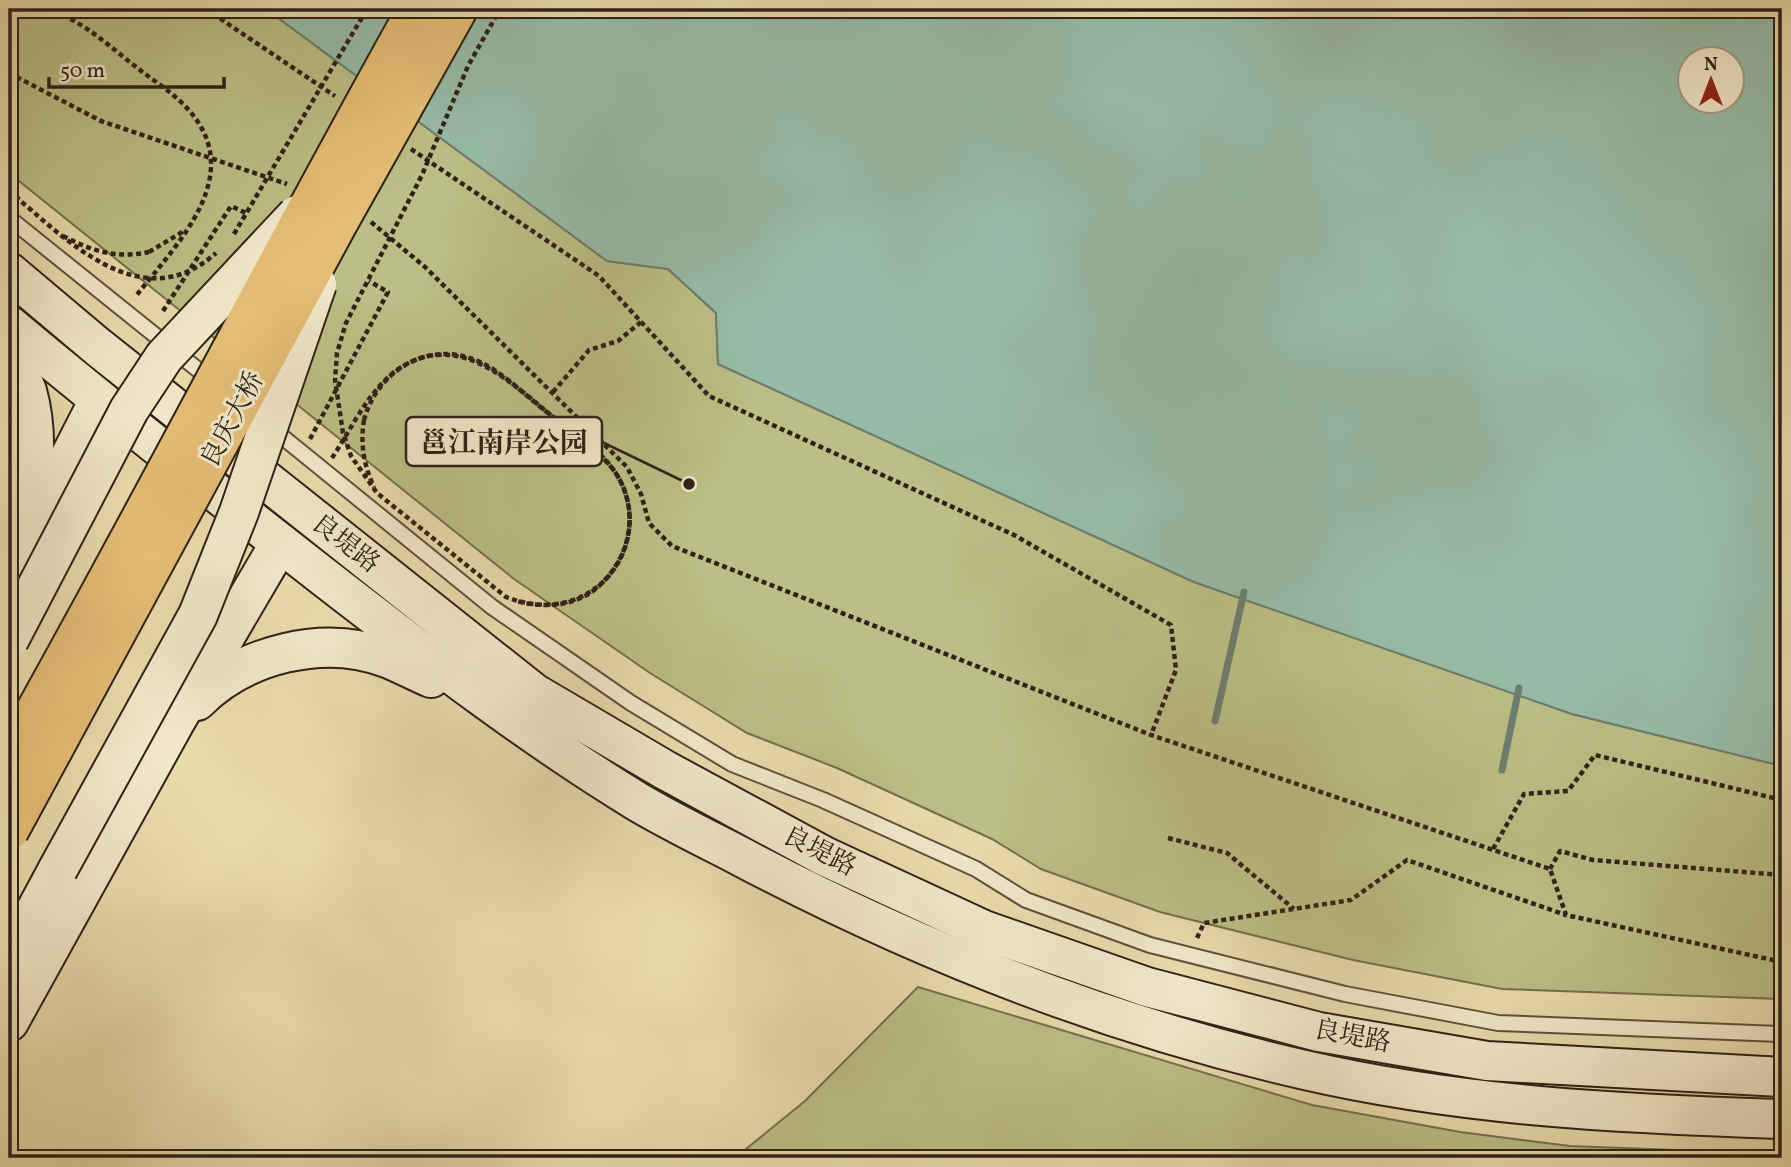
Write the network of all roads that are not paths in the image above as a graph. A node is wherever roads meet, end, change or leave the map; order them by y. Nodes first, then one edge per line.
1 (417, 9) edge
2 (458, 9) edge
3 (324, 208) junction
4 (9, 218) edge
5 (9, 272) edge
6 (9, 325) edge
7 (9, 358) edge
8 (99, 400) junction
9 (280, 543) junction
10 (13, 568) edge
11 (9, 640) edge
12 (490, 705) junction
13 (175, 722) junction
14 (9, 758) edge
15 (9, 831) edge
16 (9, 960) edge
17 (9, 1023) edge
18 (1782, 1034) edge
19 (1782, 1077) edge
20 (1782, 1119) edge

1 - 3 main road, 良庆大桥, bridge
2 - 3 main road, 良庆大桥, bridge
3 - 11 main road, bridge
3 - 14 main road, 良庆大桥, bridge
3 - 15 main road, 良庆大桥, bridge
3 - 16 main road, bridge
4 - 18 lane
5 - 19 main road, 良堤路
6 - 8 main road, 良堤路
7 - 10 main road
8 - 9 main road, 良堤路
8 - 10 main road
9 - 12 main road, 良堤路
9 - 13 main road
12 - 13 main road
12 - 20 main road, 良堤路
13 - 17 main road

